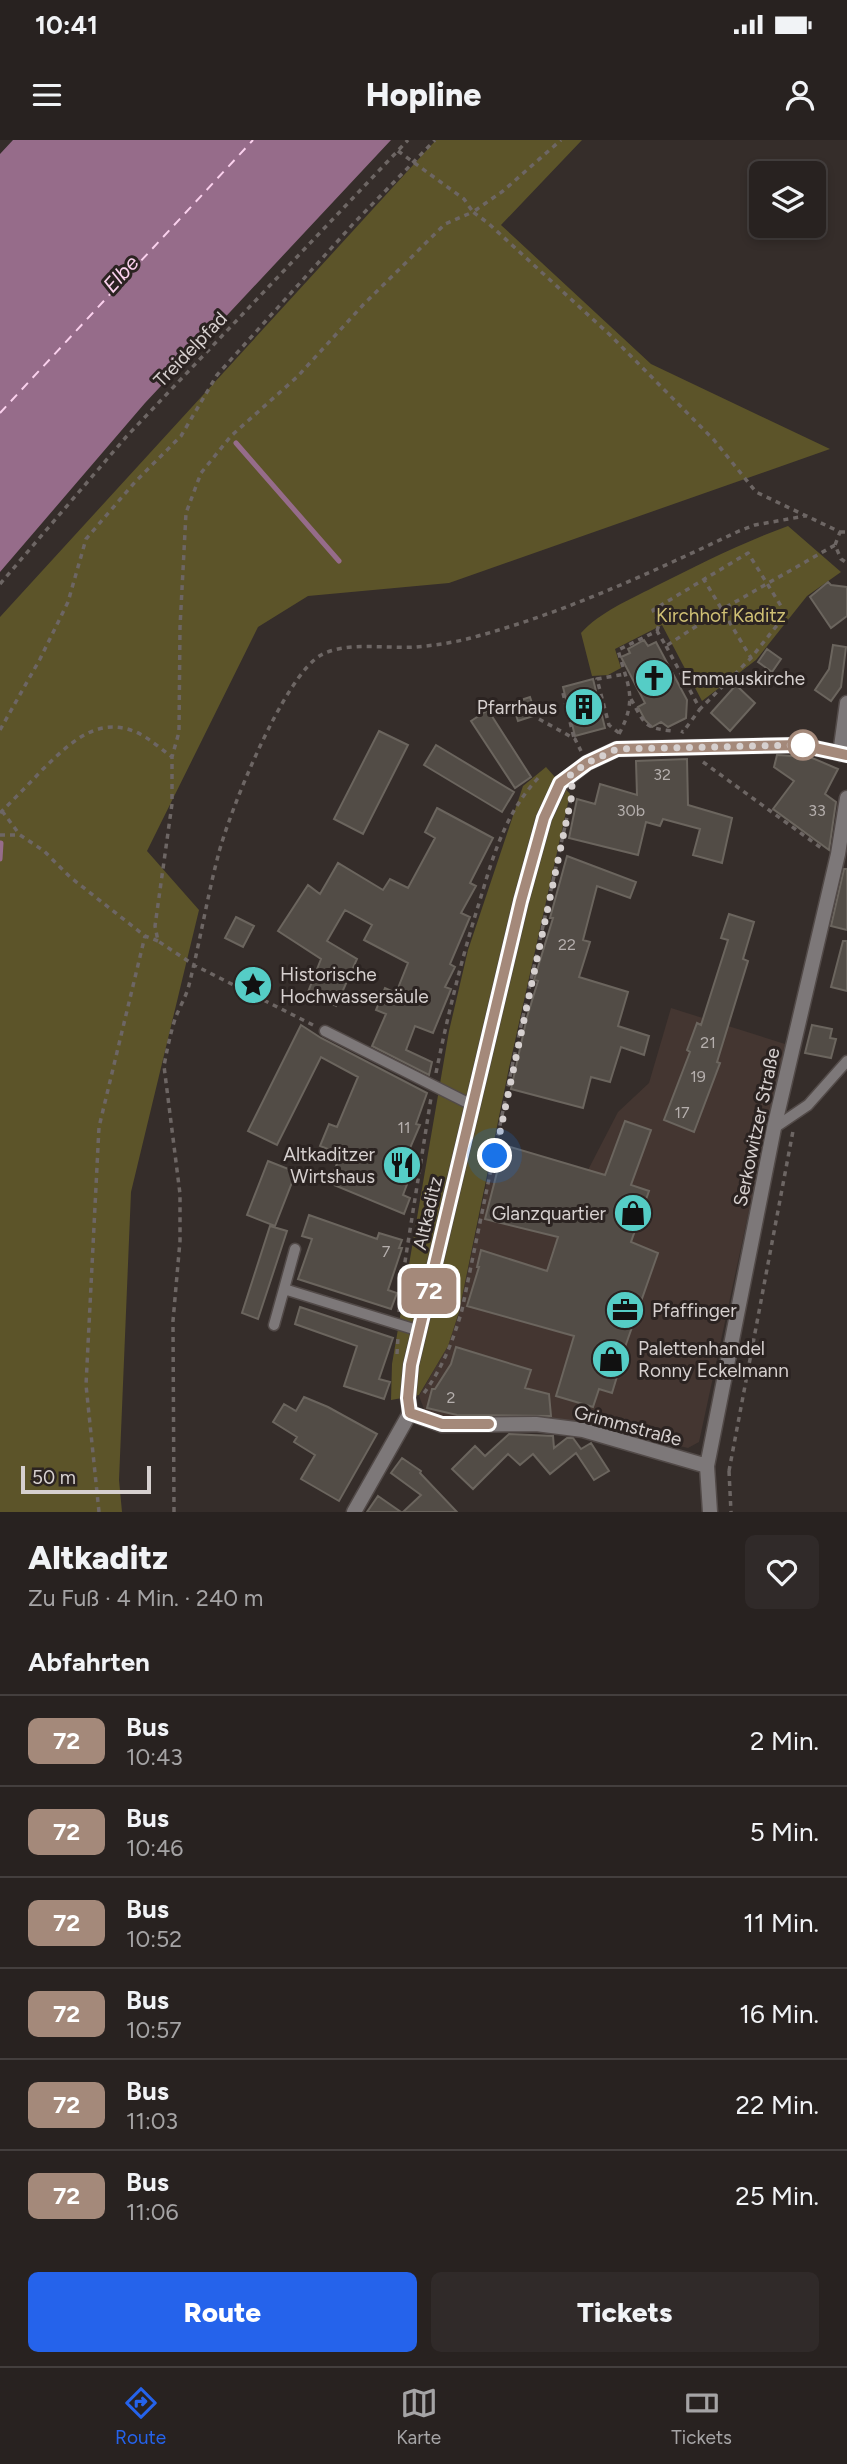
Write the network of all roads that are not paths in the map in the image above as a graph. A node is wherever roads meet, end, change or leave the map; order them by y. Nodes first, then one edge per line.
1 (847, 703) edge
2 (844, 755) edge
3 (847, 798) edge
4 (325, 1031) road end
5 (847, 1061) edge
6 (472, 1105) junction
7 (775, 1128) junction
8 (295, 1250) dead end
9 (284, 1289) junction
10 (274, 1325) dead end
11 (419, 1331) junction
12 (409, 1409) junction
13 (707, 1466) junction
14 (354, 1512) edge
15 (710, 1512) edge

1 - 2 street
2 - 6 street, Altkaditz
3 - 7 street, Serkowitzer Straße
4 - 6 lane
5 - 7 lane
6 - 11 street, Altkaditz
7 - 13 street, Serkowitzer Straße
8 - 9 lane
9 - 10 lane
9 - 11 lane
11 - 12 street, Altkaditz
12 - 13 street, Grimmstraße
12 - 14 street
13 - 15 street

